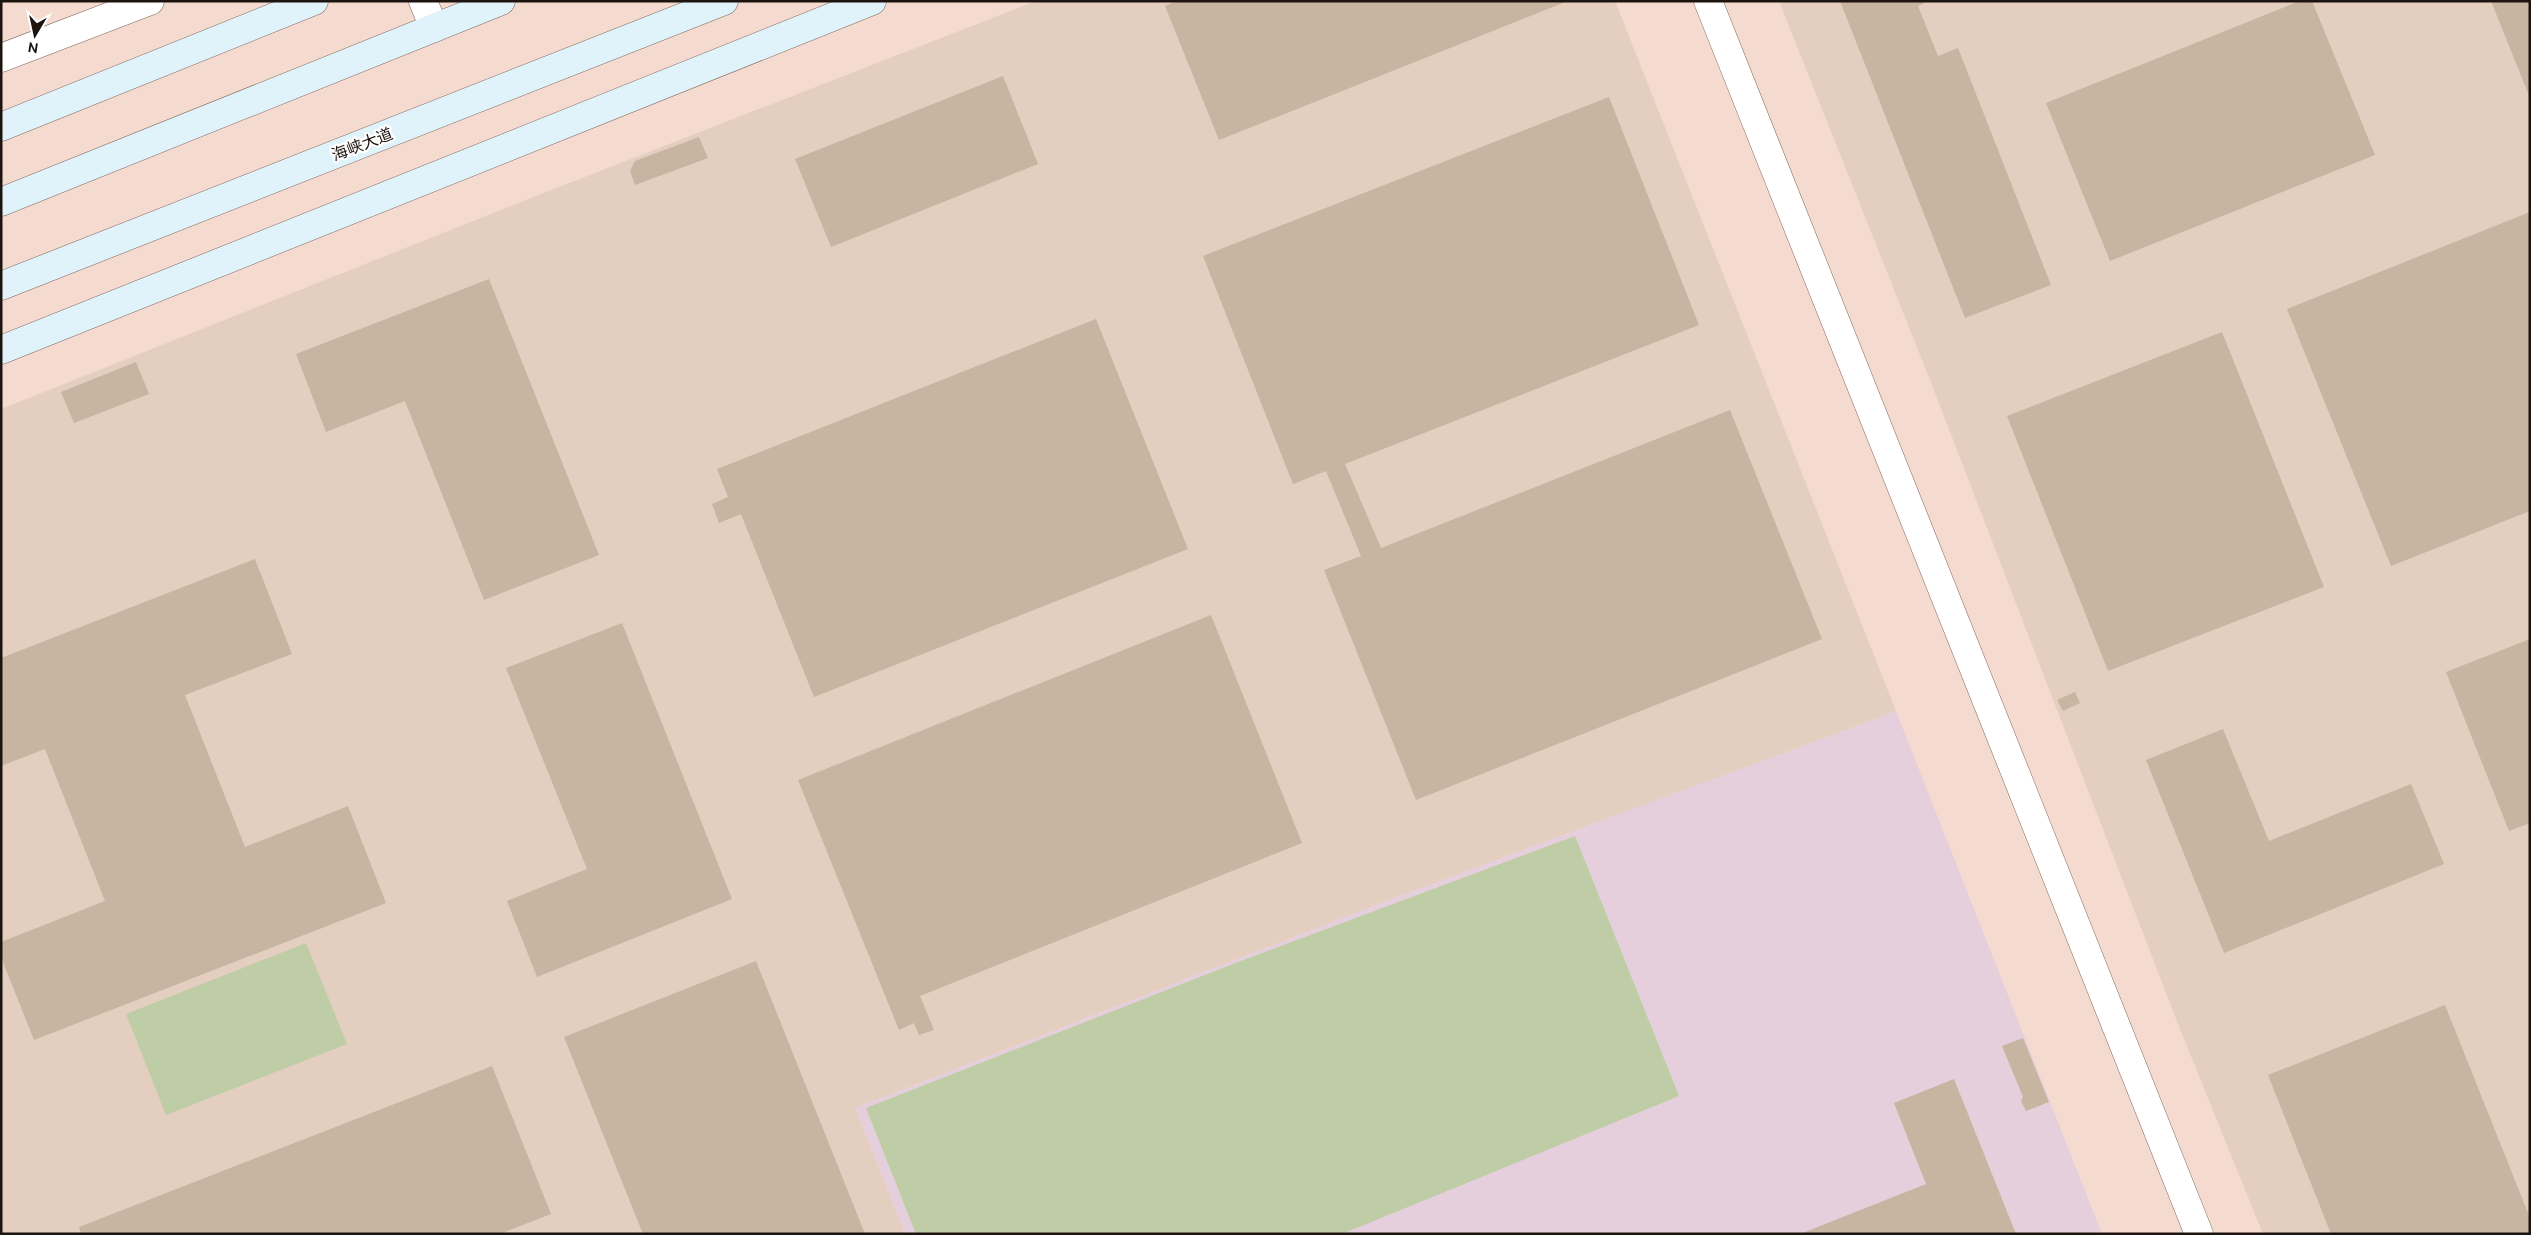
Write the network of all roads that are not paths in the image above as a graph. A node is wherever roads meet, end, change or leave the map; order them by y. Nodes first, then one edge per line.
1 (150, 1) edge
2 (314, 1) edge
3 (423, 1) edge
4 (502, 1) edge
5 (724, 1) edge
6 (872, 1) edge
7 (1708, 1) edge
8 (434, 28) junction
9 (1, 58) edge
10 (1, 127) edge
11 (1, 202) edge
12 (1, 286) edge
13 (1, 350) edge
14 (2198, 1234) edge

1 - 9 street
2 - 10 main road
3 - 8 street
4 - 8 main road
5 - 12 main road, 海峡大道
6 - 13 main road
7 - 14 street
8 - 11 main road

